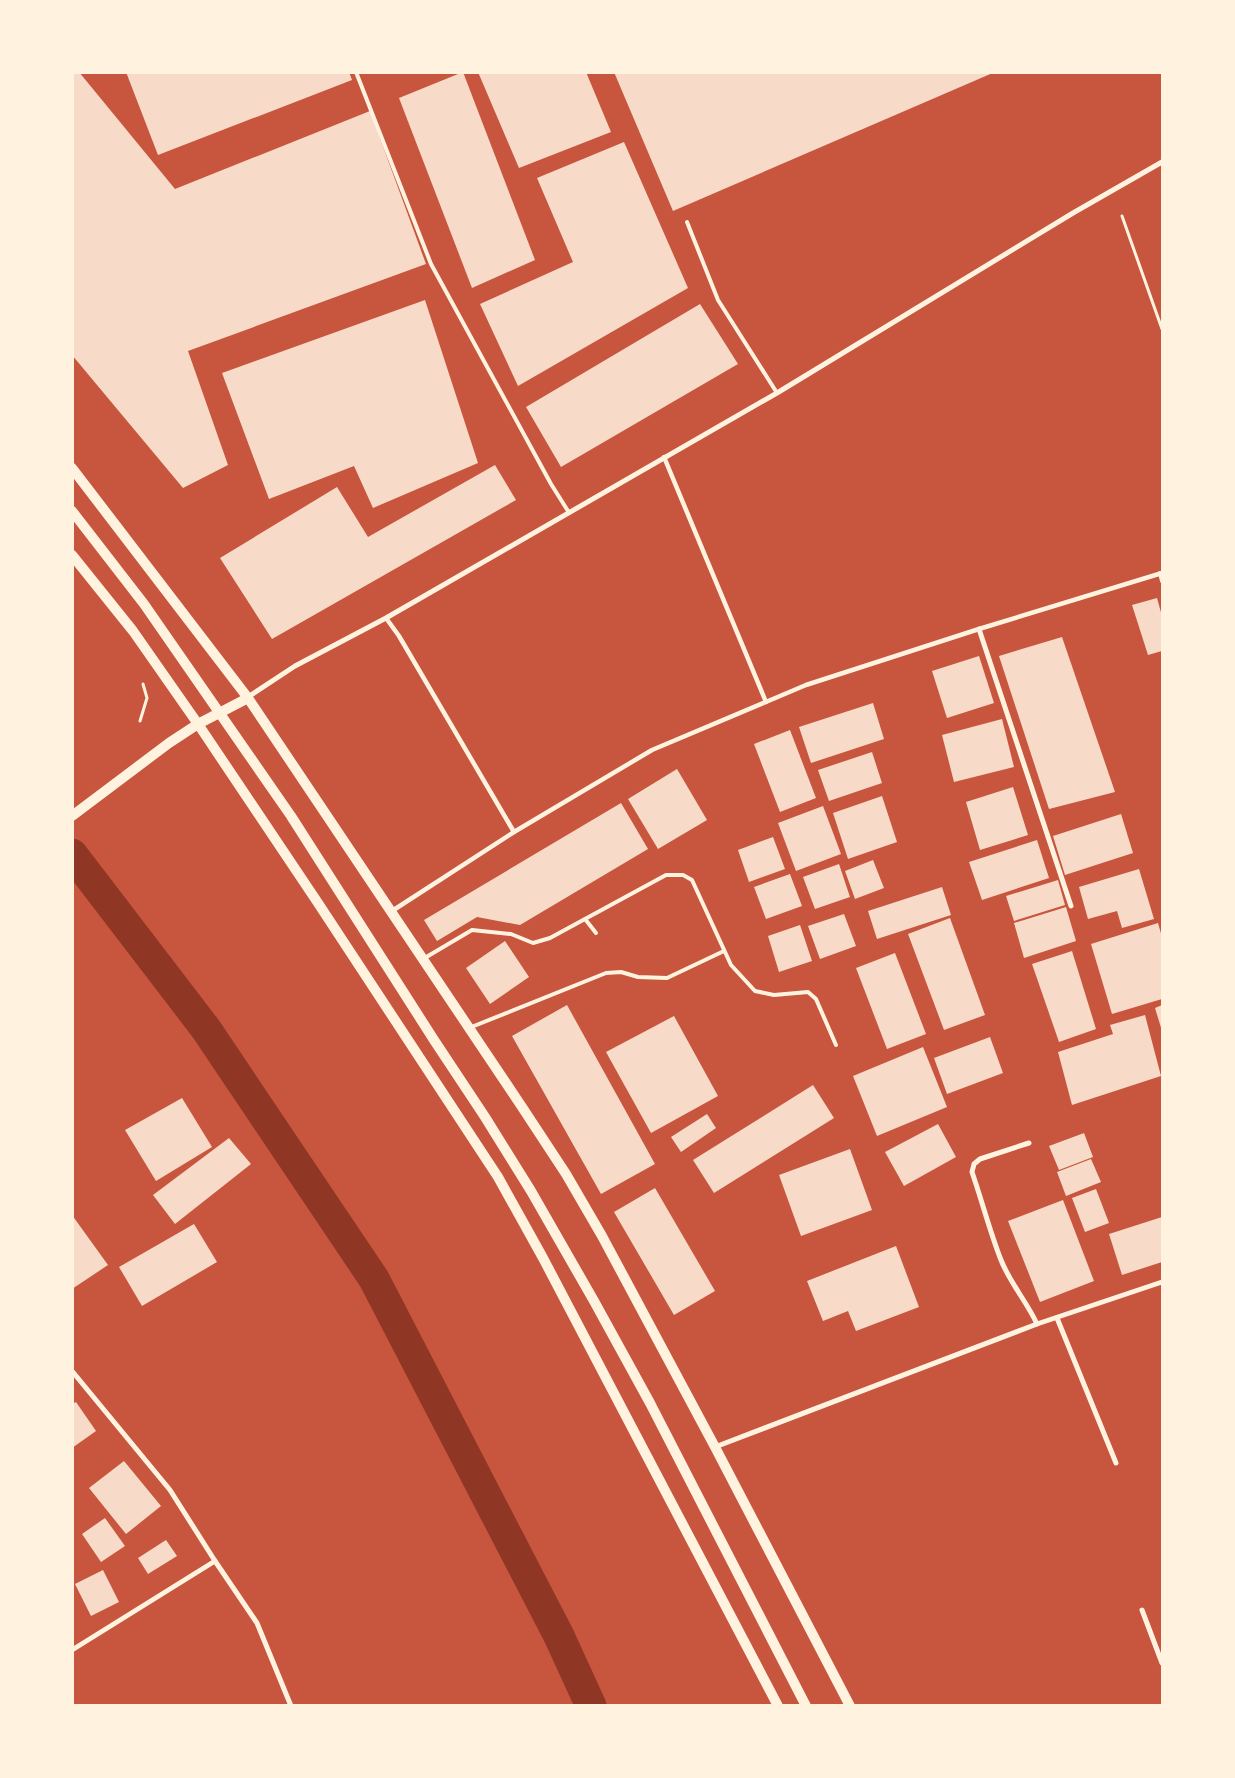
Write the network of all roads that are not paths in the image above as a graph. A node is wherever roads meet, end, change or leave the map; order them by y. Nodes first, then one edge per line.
1 (356, 72) edge
2 (1162, 162) edge
3 (687, 222) dead end
4 (777, 393) junction
5 (664, 457) junction
6 (72, 468) edge
7 (72, 511) edge
8 (568, 512) junction
9 (72, 555) edge
10 (1161, 573) edge
11 (1162, 581) edge
12 (386, 618) junction
13 (979, 629) junction
14 (248, 698) junction
15 (766, 702) junction
16 (198, 724) junction
17 (76, 814) edge
18 (514, 832) junction
19 (1071, 906) dead end
20 (391, 912) junction
21 (585, 919) junction
22 (596, 933) dead end
23 (724, 951) junction
24 (423, 960) junction
25 (469, 1028) junction
26 (836, 1045) dead end
27 (1029, 1143) dead end
28 (1162, 1282) edge
29 (1057, 1318) junction
30 (1037, 1324) junction
31 (72, 1371) edge
32 (715, 1446) junction
33 (1116, 1463) dead end
34 (215, 1561) junction
35 (1142, 1610) dead end
36 (72, 1650) edge
37 (1162, 1663) edge
38 (291, 1706) edge
39 (778, 1706) edge
40 (806, 1706) edge
41 (850, 1706) edge

1 - 8 lane
2 - 4 street
3 - 4 lane
4 - 5 street
5 - 8 street
5 - 15 street
6 - 14 main road
7 - 40 main road
8 - 12 street
9 - 16 main road
10 - 11 lane
10 - 13 street
12 - 14 street
12 - 18 street
13 - 15 street
13 - 19 street
14 - 16 main road
14 - 20 main road
15 - 18 street
16 - 17 main road
16 - 39 main road
18 - 20 street
20 - 24 main road
21 - 22 lane
21 - 23 lane
21 - 24 lane
23 - 25 lane
23 - 26 lane
24 - 25 main road
25 - 32 main road
27 - 30 street
28 - 29 street
29 - 30 street
29 - 33 street
30 - 32 street
31 - 34 street
32 - 41 main road
34 - 36 street
34 - 38 street
35 - 37 street

